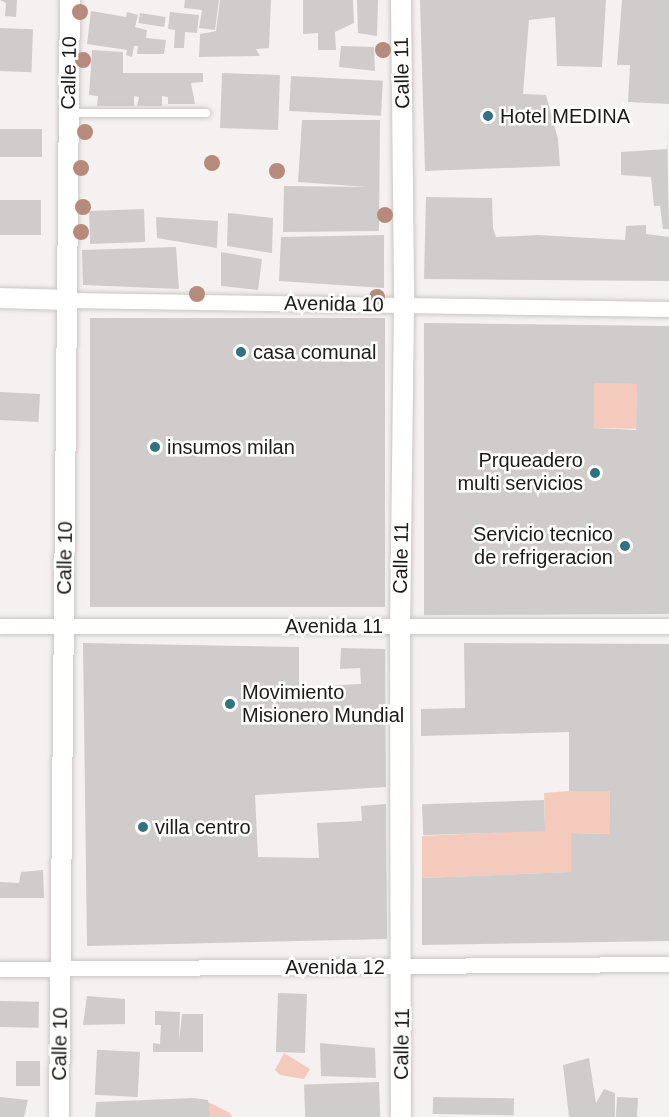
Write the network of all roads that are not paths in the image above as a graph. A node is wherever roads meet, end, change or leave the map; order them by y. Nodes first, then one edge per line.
1 (70, 0) edge
2 (402, 0) edge
3 (69, 113) junction
4 (206, 113) dead end
5 (0, 298) edge
6 (69, 300) junction
7 (404, 305) junction
8 (669, 309) edge
9 (0, 626) edge
10 (63, 626) junction
11 (400, 626) junction
12 (669, 626) edge
13 (669, 964) edge
14 (403, 967) junction
15 (0, 969) edge
16 (61, 969) junction
17 (60, 1117) edge
18 (402, 1117) edge

1 - 3 street, Calle 10
2 - 7 street, Calle 11
3 - 4 lane
3 - 6 street, Calle 10
5 - 6 street, Avenida 10
6 - 7 street, Avenida 10
6 - 10 street, Calle 10
7 - 8 street, Avenida 10
7 - 11 street, Calle 11
9 - 10 street, Avenida 11
10 - 11 street, Avenida 11
10 - 16 street, Calle 10
11 - 12 street, Avenida 11
11 - 14 street, Calle 11
13 - 14 street, Avenida 12
14 - 16 street, Avenida 12
14 - 18 street, Calle 11
15 - 16 street, Avenida 12
16 - 17 street, Calle 10

